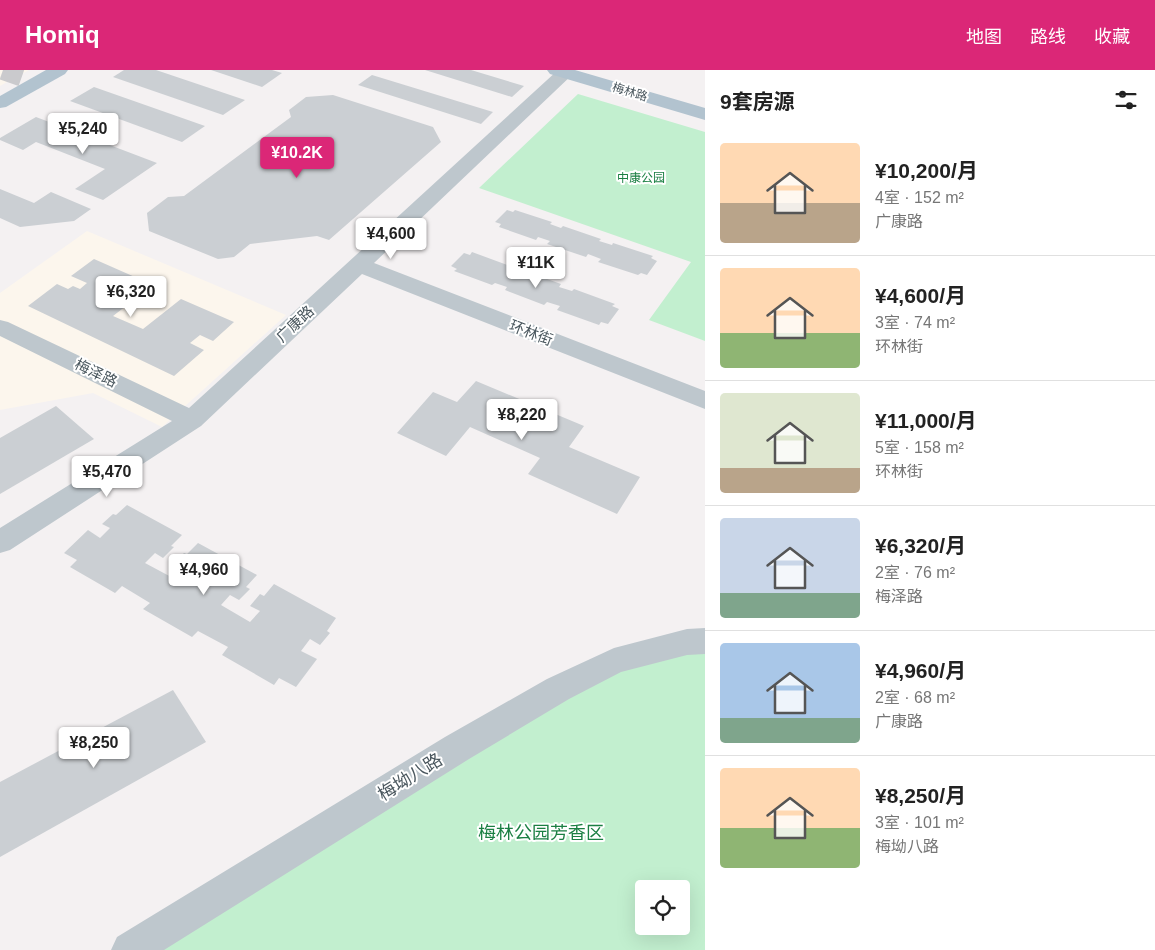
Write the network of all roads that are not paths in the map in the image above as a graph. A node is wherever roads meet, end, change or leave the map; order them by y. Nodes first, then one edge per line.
1 (35, 70) edge
2 (59, 70) edge
3 (598, 70) edge
4 (560, 71) edge
5 (0, 90) edge
6 (705, 101) edge
7 (0, 103) edge
8 (705, 114) edge
9 (358, 266) junction
10 (0, 327) edge
11 (705, 400) edge
12 (192, 420) junction
13 (0, 542) edge
14 (705, 641) edge
15 (130, 950) edge

1 - 5 main road
2 - 7 main road
3 - 6 main road, 梅林路
4 - 8 main road, 梅林路
4 - 9 street, 广康路
9 - 11 street, 环林街
9 - 12 street, 广康路
10 - 12 street, 梅泽路
12 - 13 street, 广康路
14 - 15 street, 梅坳八路

